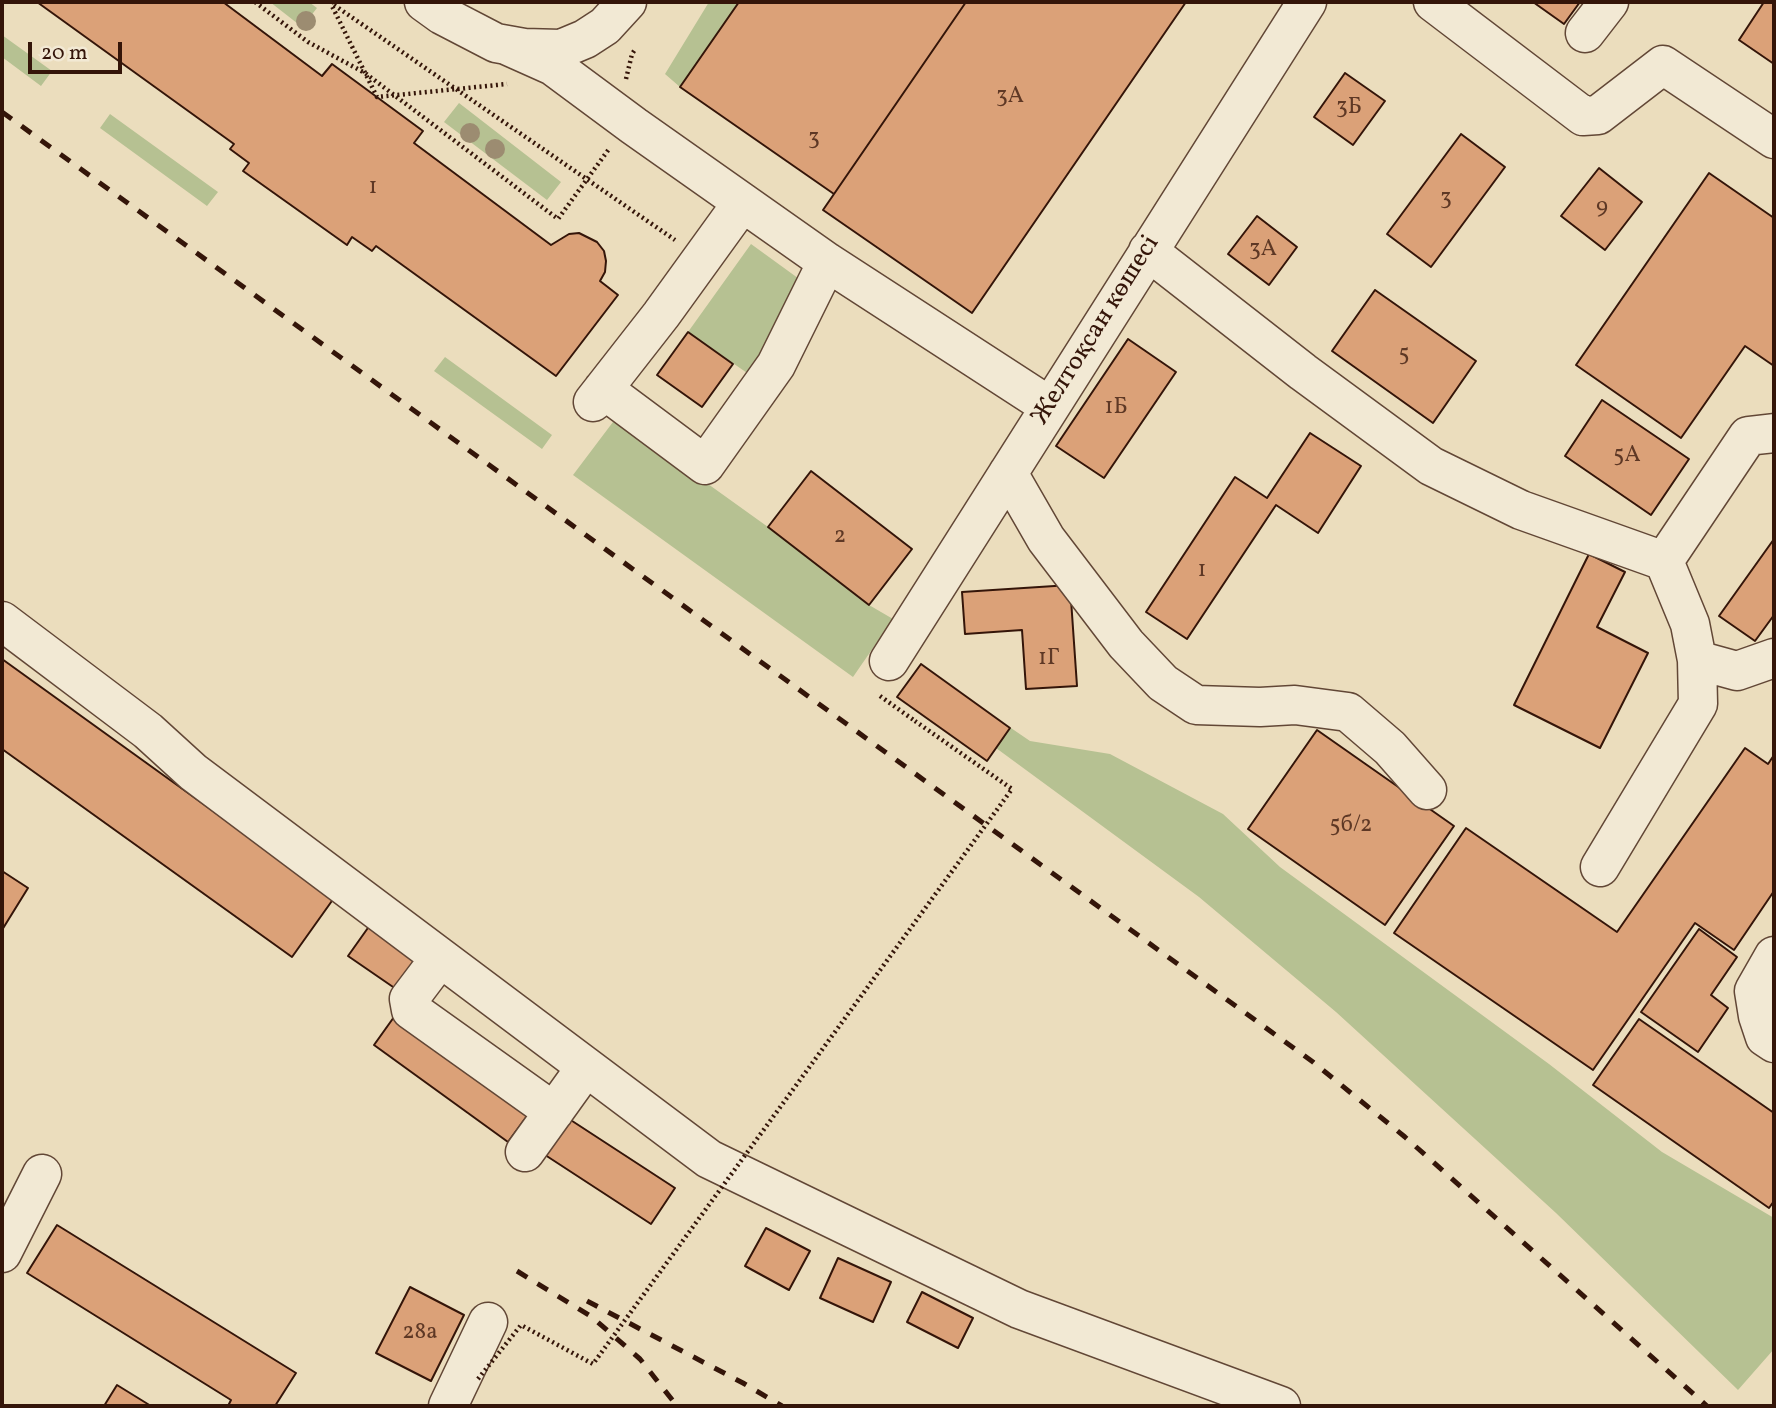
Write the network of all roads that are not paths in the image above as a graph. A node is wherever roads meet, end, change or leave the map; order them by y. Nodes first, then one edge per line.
1 (424, 2) edge
2 (627, 2) edge
3 (1307, 2) edge
4 (1433, 2) edge
5 (1609, 2) edge
6 (1585, 33) dead end
7 (506, 45) junction
8 (1774, 139) edge
9 (742, 203) junction
10 (1148, 251) junction
11 (827, 262) junction
12 (1049, 406) junction
13 (1774, 433) edge
14 (1008, 473) junction
15 (1664, 561) junction
16 (2, 621) edge
17 (1774, 658) edge
18 (1697, 660) junction
19 (889, 661) dead end
20 (1427, 790) dead end
21 (1600, 867) dead end
22 (1774, 956) edge
23 (440, 958) junction
24 (1774, 1043) edge
25 (586, 1067) junction
26 (554, 1112) junction
27 (525, 1152) dead end
28 (42, 1174) dead end
29 (2, 1253) edge
30 (488, 1322) dead end
31 (448, 1406) edge
32 (1281, 1406) edge

1 - 7 street
2 - 7 street
3 - 10 street, Желтоқсан көшесі
4 - 8 street
5 - 6 street
7 - 9 street
9 - 11 street
9 - 11 street
10 - 12 street, Желтоқсан көшесі
10 - 15 street
11 - 12 street
12 - 14 street, Желтоқсан көшесі
13 - 15 street
14 - 19 street, Желтоқсан көшесі
14 - 20 street
15 - 18 street
16 - 23 street
17 - 18 street
18 - 21 street
22 - 24 street
23 - 25 street
23 - 26 street
25 - 26 street
25 - 32 street
26 - 27 street
28 - 29 street
30 - 31 street

